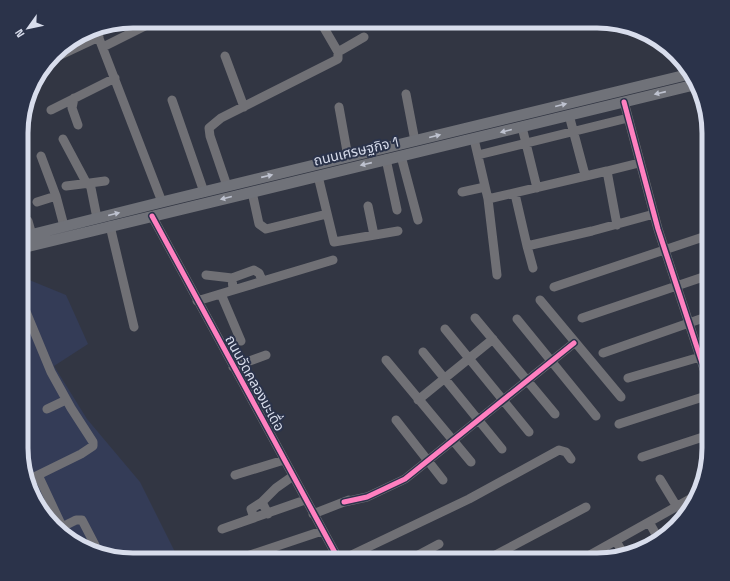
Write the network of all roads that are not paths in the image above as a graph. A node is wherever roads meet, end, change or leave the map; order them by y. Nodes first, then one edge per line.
1 (140, 28) edge
2 (324, 28) edge
3 (99, 37) joint
4 (364, 37) dead end
5 (103, 46) junction
6 (338, 52) junction
7 (66, 53) edge
8 (225, 56) dead end
9 (684, 75) edge
10 (115, 78) junction
11 (690, 86) edge
12 (406, 94) dead end
13 (74, 98) junction
14 (172, 100) dead end
15 (624, 102) junction
16 (244, 107) junction
17 (339, 108) dead end
18 (51, 110) dead end
19 (568, 115) junction
20 (628, 118) junction
21 (78, 125) dead end
22 (522, 127) junction
23 (573, 133) junction
24 (63, 139) dead end
25 (474, 139) junction
26 (415, 141) junction
27 (526, 144) junction
28 (478, 155) junction
29 (41, 156) dead end
30 (401, 156) junction
31 (348, 157) junction
32 (386, 159) junction
33 (639, 162) junction
34 (606, 171) junction
35 (585, 175) junction
36 (318, 176) junction
37 (105, 181) dead end
38 (88, 184) junction
39 (66, 186) dead end
40 (227, 186) junction
41 (485, 187) junction
42 (537, 188) junction
43 (204, 192) junction
44 (252, 192) junction
45 (462, 192) dead end
46 (515, 194) junction
47 (56, 196) junction
48 (488, 199) junction
49 (37, 202) dead end
50 (162, 202) junction
51 (368, 206) dead end
52 (397, 210) dead end
53 (327, 214) junction
54 (654, 214) junction
55 (152, 216) junction
56 (97, 218) junction
57 (418, 220) dead end
58 (617, 225) junction
59 (64, 226) junction
60 (110, 226) junction
61 (398, 232) dead end
62 (374, 235) junction
63 (28, 236) edge
64 (702, 237) edge
65 (28, 246) edge
66 (527, 246) junction
67 (665, 250) junction
68 (333, 260) dead end
69 (533, 268) dead end
70 (206, 275) dead end
71 (497, 275) dead end
72 (702, 277) edge
73 (232, 278) junction
74 (262, 280) junction
75 (677, 286) junction
76 (554, 287) dead end
77 (234, 289) junction
78 (221, 294) junction
79 (540, 300) dead end
80 (197, 301) junction
81 (28, 316) edge
82 (475, 318) dead end
83 (582, 318) dead end
84 (702, 318) edge
85 (517, 319) dead end
86 (689, 323) junction
87 (134, 327) dead end
88 (445, 329) dead end
89 (493, 339) junction
90 (241, 341) dead end
91 (574, 344) junction
92 (423, 352) dead end
93 (603, 353) dead end
94 (266, 355) dead end
95 (702, 356) edge
96 (702, 358) edge
97 (469, 359) junction
98 (386, 360) dead end
99 (552, 361) junction
100 (233, 367) junction
101 (628, 378) dead end
102 (445, 379) junction
103 (528, 381) junction
104 (621, 397) dead end
105 (702, 397) edge
106 (66, 400) junction
107 (418, 400) junction
108 (503, 401) junction
109 (47, 409) dead end
110 (555, 414) dead end
111 (596, 416) dead end
112 (396, 420) dead end
113 (479, 420) junction
114 (619, 424) dead end
115 (529, 432) dead end
116 (702, 437) edge
117 (453, 440) junction
118 (502, 449) dead end
119 (642, 457) dead end
120 (571, 459) dead end
121 (284, 460) junction
122 (428, 460) junction
123 (472, 462) dead end
124 (38, 475) junction
125 (235, 475) dead end
126 (292, 476) junction
127 (33, 478) edge
128 (660, 479) dead end
129 (443, 480) dead end
130 (305, 500) junction
131 (262, 502) junction
132 (685, 504) edge
133 (586, 507) dead end
134 (677, 507) junction
135 (268, 514) junction
136 (313, 514) junction
137 (254, 518) junction
138 (649, 522) junction
139 (60, 523) edge
140 (222, 529) dead end
141 (68, 530) edge
142 (322, 531) junction
143 (656, 534) edge
144 (616, 541) junction
145 (439, 544) dead end
146 (95, 546) edge
147 (621, 550) edge
148 (256, 553) edge
149 (336, 553) edge
150 (355, 553) edge
151 (422, 553) edge
152 (499, 553) edge
153 (595, 553) edge

1 - 5 street
2 - 6 street
3 - 5 street
3 - 7 street
4 - 6 street
5 - 10 street
6 - 16 street
8 - 16 street
26 -> 9 main road, ถนนเศรษฐกิจ 1
10 - 13 street
10 - 50 street
11 -> 15 main road, ถนนเศรษฐกิจ 1
12 - 26 street
13 - 18 street
13 - 21 street
14 - 43 street
15 - 19 main road, ถนนเศรษฐกิจ 1
15 - 20 street
16 - 40 street
17 - 31 street
19 - 22 main road, ถนนเศรษฐกิจ 1
19 - 23 street
20 - 23 street
20 - 33 street
22 -> 25 main road, ถนนเศรษฐกิจ 1
22 - 27 street
23 - 27 street
23 - 35 street
24 - 38 street
25 - 28 street
25 - 30 main road, ถนนเศรษฐกิจ 1
26 - 31 main road, ถนนเศรษฐกิจ 1
27 - 28 street
27 - 42 street
28 - 41 street
29 - 47 street
30 - 32 main road, ถนนเศรษฐกิจ 1
30 - 57 street
40 -> 31 main road, ถนนเศรษฐกิจ 1
32 -> 36 main road, ถนนเศรษฐกิจ 1
32 - 52 street
33 - 34 street
33 - 54 street
34 - 35 street
34 - 58 street
35 - 42 street
36 - 44 main road, ถนนเศรษฐกิจ 1
36 - 53 street
37 - 38 street
38 - 39 street
38 - 56 street
40 - 43 main road, ถนนเศรษฐกิจ 1
41 - 45 street
41 - 48 street
42 - 46 street
43 - 50 main road, ถนนเศรษฐกิจ 1
44 - 53 street
44 -> 55 main road, ถนนเศรษฐกิจ 1
46 - 48 street
46 - 66 street
47 - 49 street
47 - 59 street
48 - 71 street
56 -> 50 main road, ถนนเศรษฐกิจ 1
51 - 62 street
53 - 62 street
54 - 58 street
54 - 67 street
55 - 60 main road, ถนนเศรษฐกิจ 1
55 - 80 street, ถนนวัดคลองมะเดื่อ
56 - 59 main road, ถนนเศรษฐกิจ 1
58 - 66 street
59 - 63 main road, ถนนเศรษฐกิจ 1
60 - 65 main road, ถนนเศรษฐกิจ 1
60 - 87 street
61 - 62 street
64 - 67 street
66 - 69 street
67 - 75 street
67 - 76 street
68 - 74 street
70 - 73 street
72 - 75 street
73 - 74 street
73 - 77 street
74 - 77 street
75 - 83 street
75 - 86 street
77 - 78 street
78 - 80 street
78 - 90 street
79 - 91 street
80 - 100 street, ถนนวัดคลองมะเดื่อ
81 - 106 street
82 - 89 street
84 - 86 street
85 - 99 street
86 - 93 street
86 - 95 street
88 - 97 street
89 - 97 street
89 - 103 street
91 - 99 street
91 - 104 street
92 - 102 street
94 - 100 street
96 - 101 street
97 - 102 street
97 - 108 street
98 - 107 street
99 - 103 street
99 - 111 street
100 - 121 street, ถนนวัดคลองมะเดื่อ
102 - 107 street
102 - 113 street
103 - 108 street
103 - 110 street
105 - 114 street
106 - 109 street
106 - 124 street
107 - 117 street
108 - 113 street
108 - 115 street
112 - 122 street
113 - 117 street
113 - 118 street
116 - 119 street
117 - 122 street
117 - 123 street
120 - 150 street
121 - 125 street
121 - 126 street, ถนนวัดคลองมะเดื่อ
122 - 129 street
122 - 136 street
124 - 127 street
124 - 139 street
126 - 130 street, ถนนวัดคลองมะเดื่อ
126 - 131 street
128 - 134 street
130 - 135 street
130 - 136 street, ถนนวัดคลองมะเดื่อ
131 - 135 street
131 - 137 street
132 - 134 street
133 - 152 street
134 - 138 street
135 - 137 street
136 - 142 street, ถนนวัดคลองมะเดื่อ
137 - 140 street
138 - 143 street
138 - 144 street
141 - 146 street
142 - 148 street
142 - 149 street, ถนนวัดคลองมะเดื่อ
144 - 147 street
144 - 153 street
145 - 151 street

